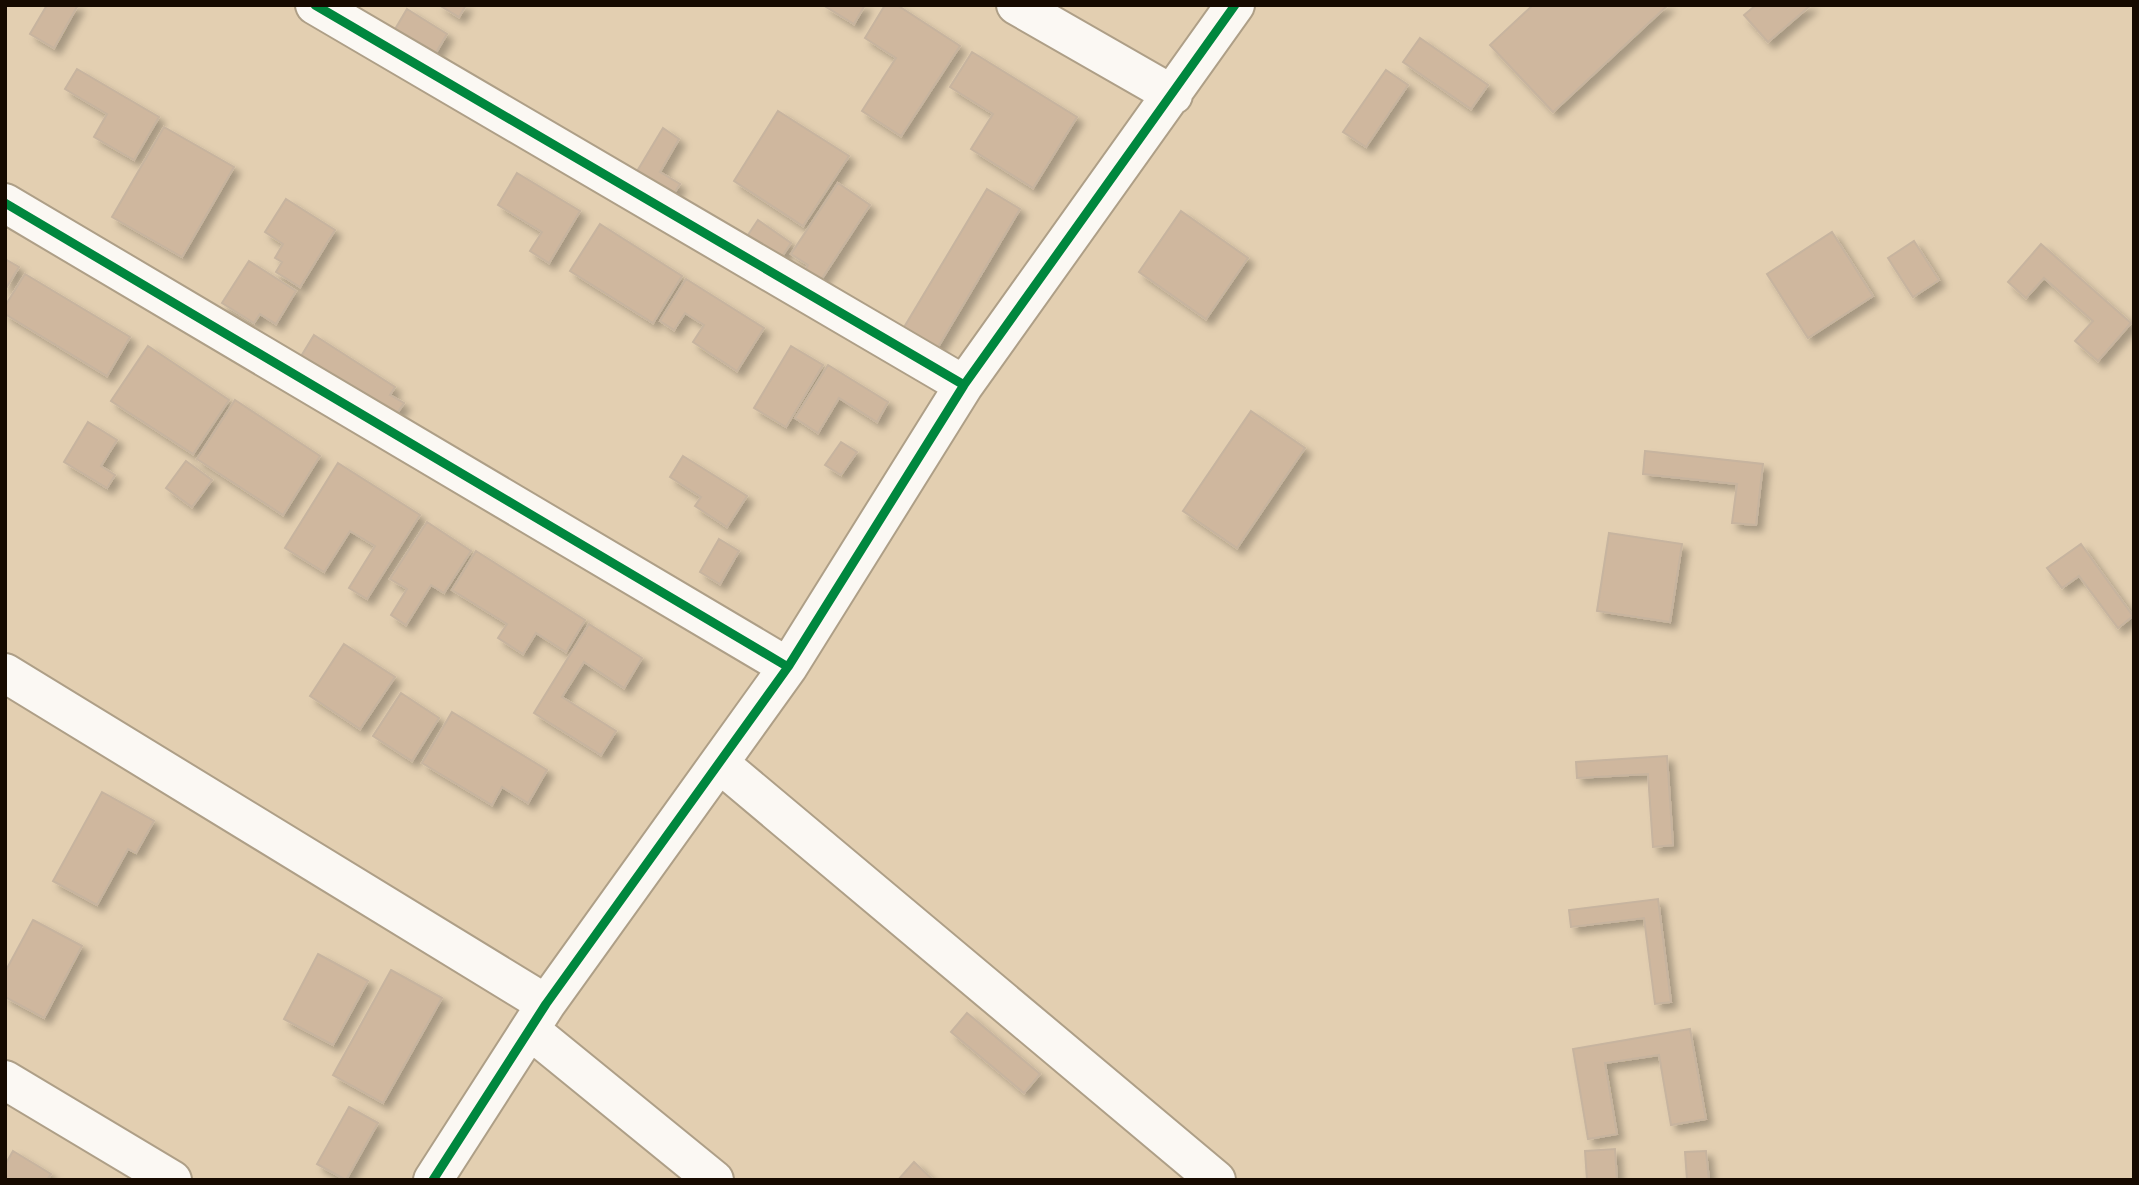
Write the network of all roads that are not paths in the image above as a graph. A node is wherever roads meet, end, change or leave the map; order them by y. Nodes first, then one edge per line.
1 (314, 5) edge
2 (1016, 5) edge
3 (1235, 5) edge
4 (1172, 95) junction
5 (5, 202) edge
6 (964, 385) junction
7 (788, 667) junction
8 (5, 673) edge
9 (719, 763) junction
10 (538, 1017) junction
11 (5, 1080) edge
12 (172, 1180) edge
13 (433, 1180) edge
14 (714, 1180) edge
15 (1216, 1180) edge

1 - 6 street
2 - 4 street
3 - 4 street
4 - 6 street
5 - 7 street
6 - 7 street
7 - 9 street
8 - 10 street
9 - 10 street
9 - 15 street
10 - 13 street
10 - 14 street
11 - 12 street

